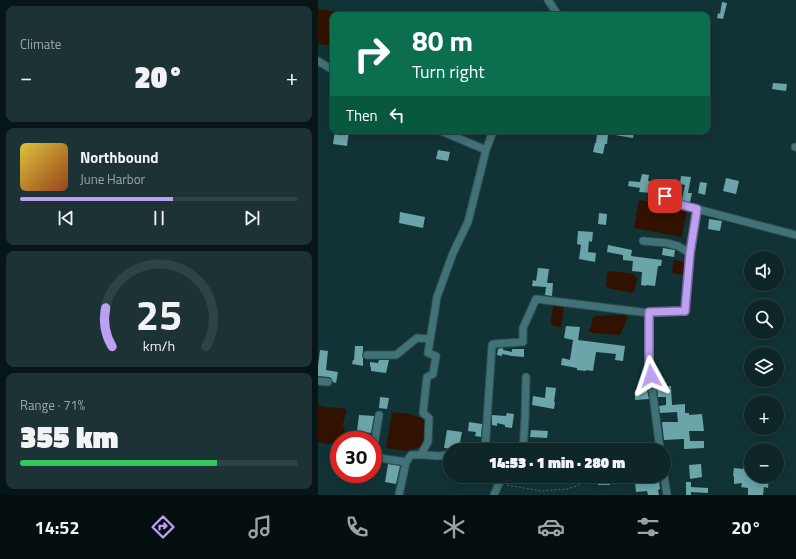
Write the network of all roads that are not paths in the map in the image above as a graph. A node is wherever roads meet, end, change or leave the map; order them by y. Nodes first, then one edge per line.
1 (548, 0) edge
2 (556, 12) edge
3 (318, 61) edge
4 (330, 68) edge
5 (448, 134) edge
6 (492, 134) edge
7 (486, 150) junction
8 (665, 196) dead end
9 (697, 209) junction
10 (796, 235) edge
11 (644, 241) dead end
12 (690, 253) junction
13 (649, 312) junction
14 (430, 339) junction
15 (367, 355) dead end
16 (526, 376) dead end
17 (318, 380) edge
18 (328, 382) dead end
19 (379, 415) dead end
20 (376, 431) edge
21 (485, 443) edge
22 (523, 443) edge
23 (659, 443) edge
24 (422, 454) junction
25 (443, 456) edge
26 (382, 458) edge
27 (406, 462) junction
28 (499, 483) edge
29 (665, 483) edge
30 (399, 495) edge
31 (494, 495) edge
32 (667, 495) edge

1 - 2 street
3 - 4 street
5 - 7 street
6 - 7 street
7 - 14 street
8 - 9 street
9 - 10 street
9 - 12 street
11 - 12 street
12 - 13 street
13 - 21 street
13 - 23 street
14 - 15 street
14 - 24 street
16 - 22 street
17 - 18 street
19 - 20 street
24 - 25 street
24 - 27 street
26 - 27 street
27 - 30 street
28 - 31 street
29 - 32 street

